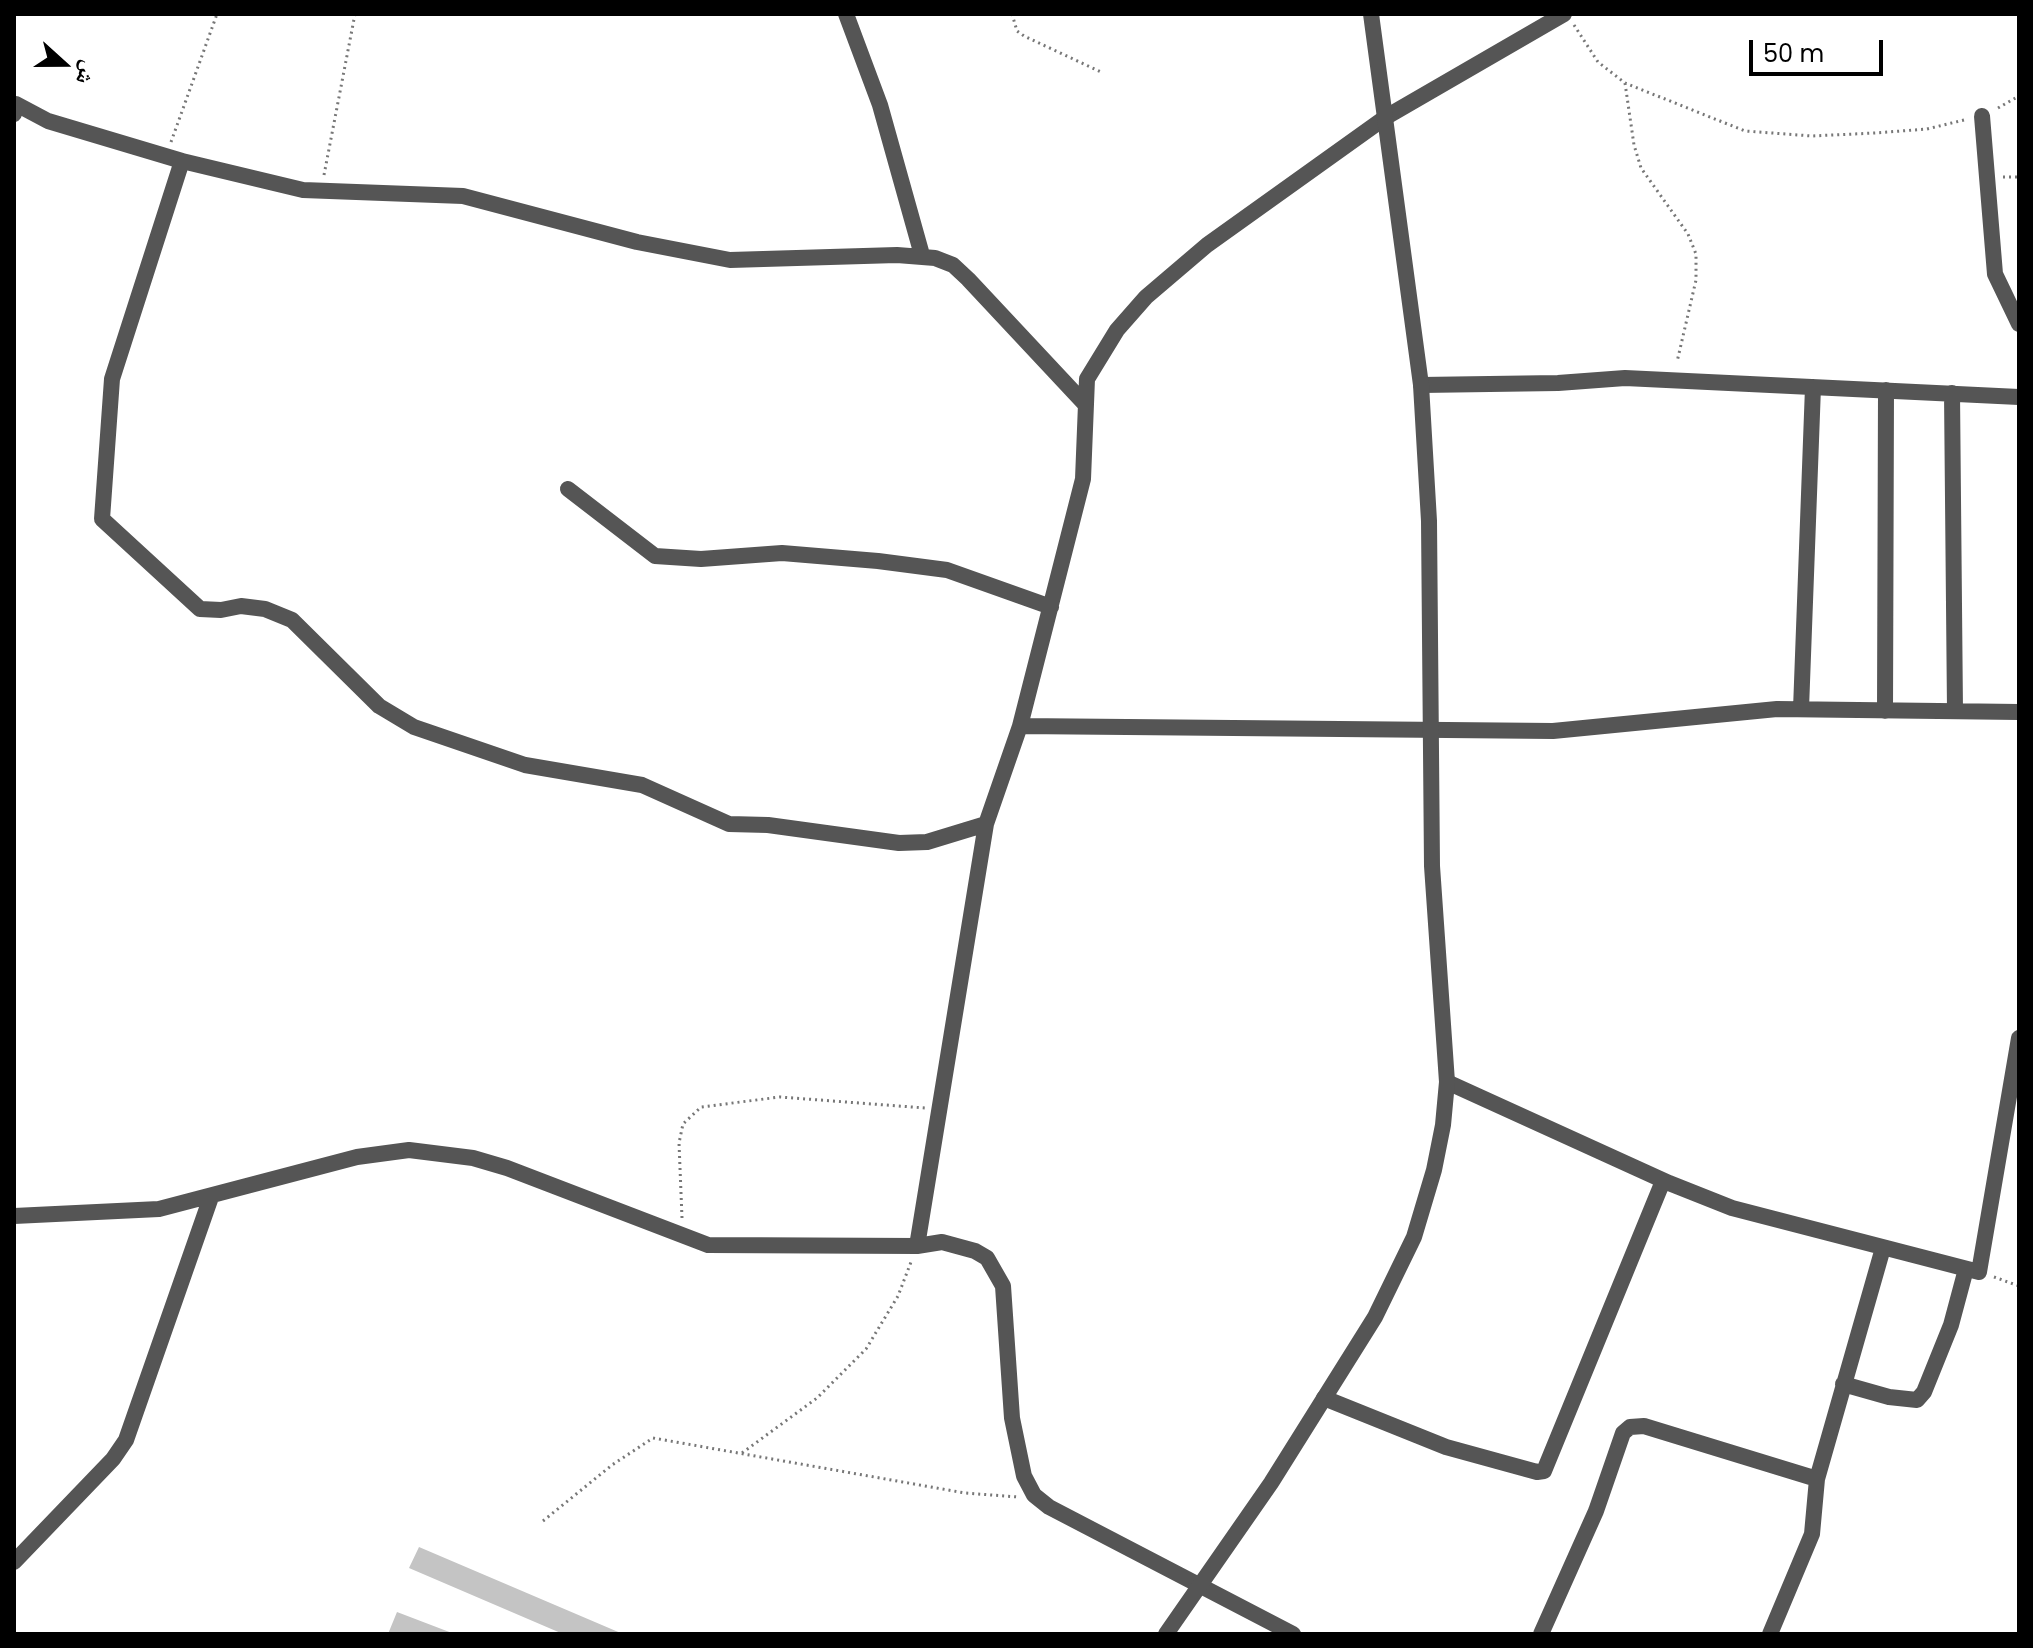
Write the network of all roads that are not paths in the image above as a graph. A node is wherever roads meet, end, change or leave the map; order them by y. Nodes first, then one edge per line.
1 (846, 14) edge
2 (1371, 14) edge
3 (1566, 14) edge
4 (14, 114) edge
5 (1982, 116) road end
6 (1386, 117) junction
7 (174, 158) junction
8 (922, 255) junction
9 (2019, 324) edge
10 (1421, 385) junction
11 (1813, 387) junction
12 (1886, 390) junction
13 (1952, 393) junction
14 (2019, 397) edge
15 (1084, 403) junction
16 (568, 489) dead end
17 (1051, 607) junction
18 (1801, 709) junction
19 (1885, 711) junction
20 (1955, 711) junction
21 (2019, 712) edge
22 (1020, 726) junction
23 (1433, 733) junction
24 (986, 824) junction
25 (2019, 1038) edge
26 (1447, 1082) junction
27 (1663, 1181) junction
28 (211, 1197) junction
29 (14, 1216) edge
30 (917, 1246) junction
31 (1883, 1248) junction
32 (1972, 1271) junction
33 (1843, 1384) junction
34 (1324, 1398) junction
35 (1817, 1479) junction
36 (14, 1562) edge
37 (1201, 1584) junction
38 (1166, 1634) edge
39 (1293, 1634) edge
40 (1541, 1634) edge
41 (1770, 1634) edge

1 - 8 street
2 - 6 street
3 - 6 street
4 - 7 street
5 - 9 street
6 - 10 street
6 - 15 street
7 - 8 street
7 - 24 street
8 - 15 street
10 - 11 street
10 - 23 street
11 - 12 street
11 - 18 street
12 - 13 street
12 - 19 street
13 - 14 street
13 - 20 street
15 - 17 street
16 - 17 street
17 - 22 street
18 - 19 street
18 - 23 street
19 - 20 street
20 - 21 street
22 - 23 street
22 - 24 street
23 - 26 street
24 - 30 street
25 - 32 street
26 - 27 street
26 - 34 street
27 - 31 street
27 - 34 street
28 - 29 street
28 - 30 street
28 - 36 street
30 - 37 street
31 - 32 street
31 - 33 street
32 - 33 street
33 - 35 street
34 - 37 street
35 - 40 street
35 - 41 street
37 - 38 street
37 - 39 street

